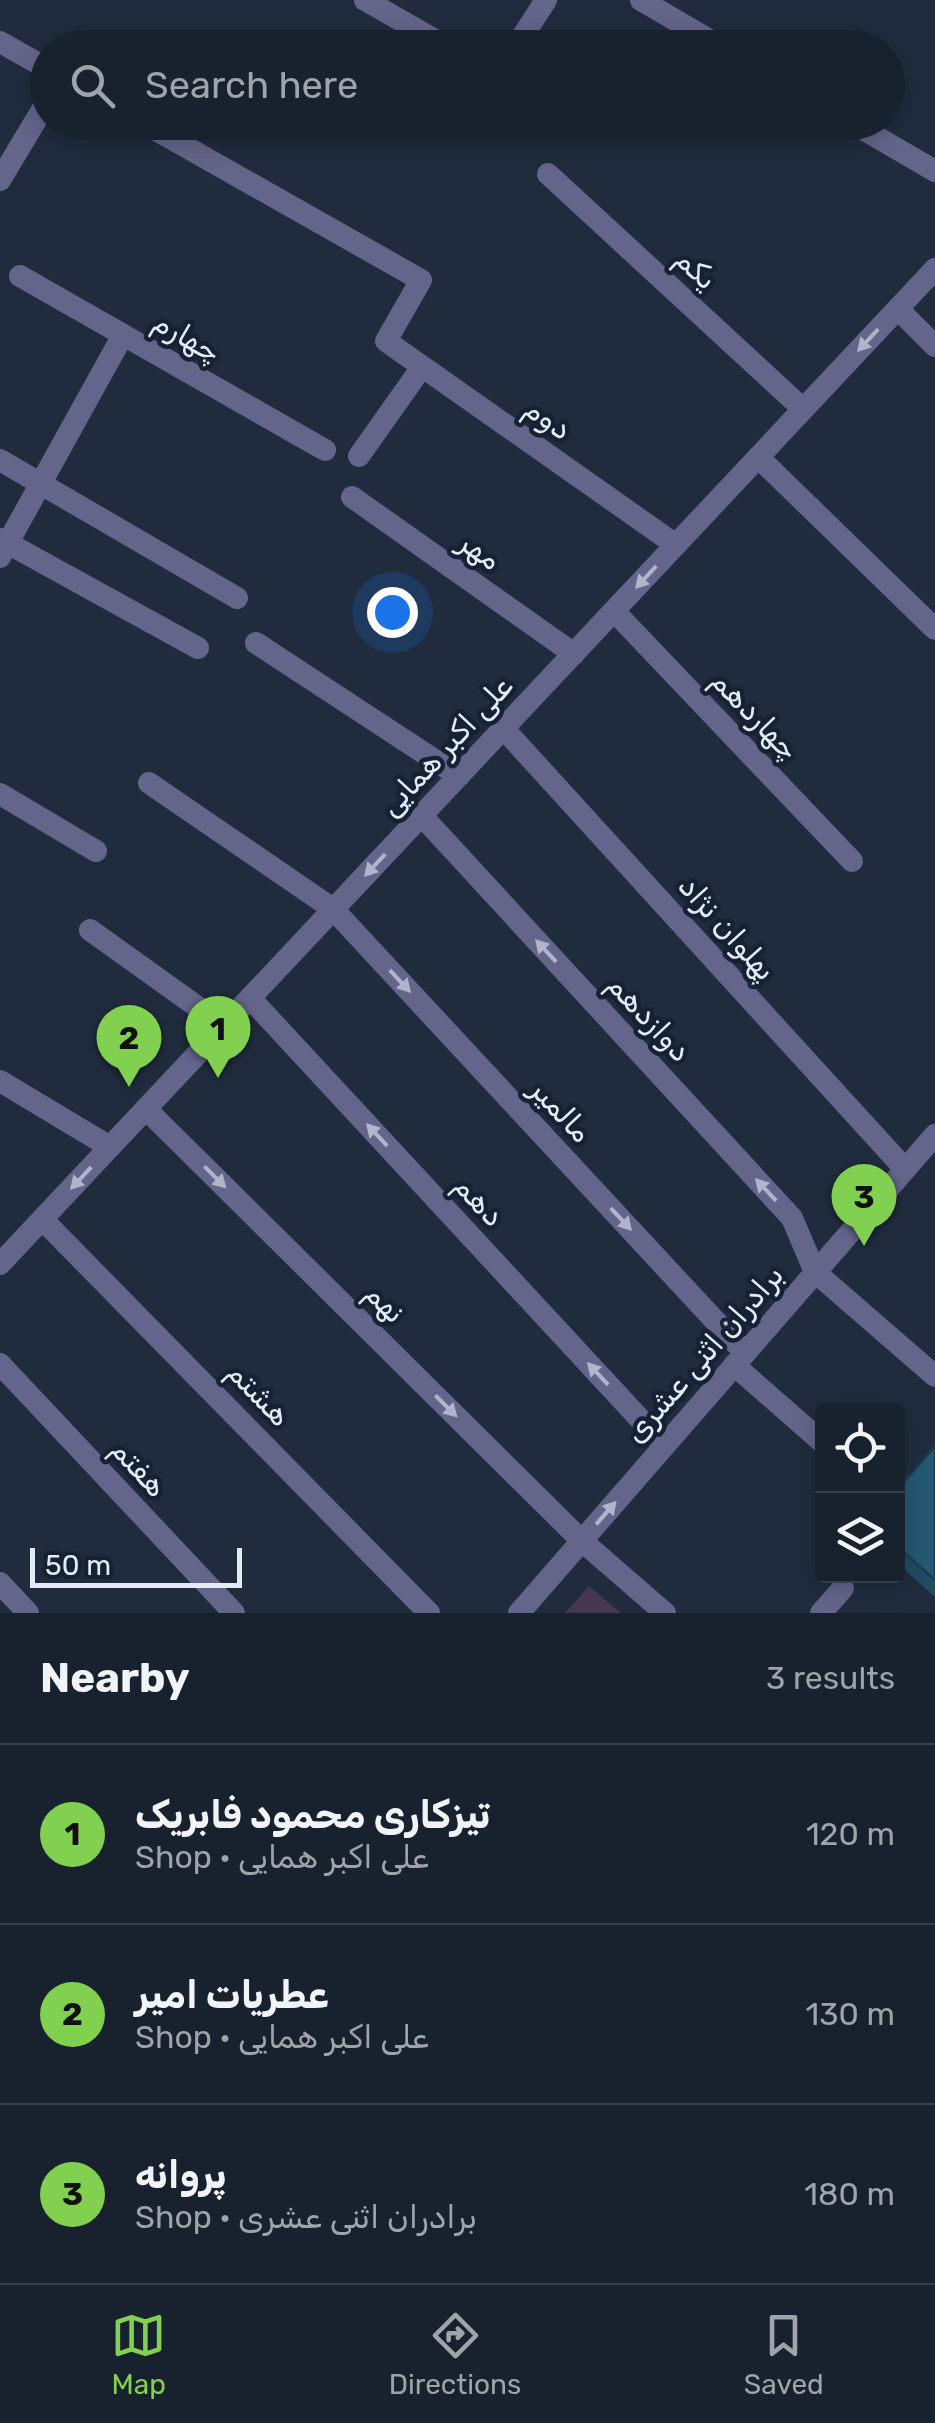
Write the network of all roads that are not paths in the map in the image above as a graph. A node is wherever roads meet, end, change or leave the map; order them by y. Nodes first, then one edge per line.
1 (365, 0) edge
2 (546, 0) edge
3 (641, 0) edge
4 (418, 30) edge
5 (527, 30) edge
6 (692, 30) edge
7 (0, 42) edge
8 (30, 59) edge
9 (30, 130) edge
10 (174, 140) edge
11 (882, 140) edge
12 (935, 171) edge
13 (548, 174) dead end
14 (0, 180) edge
15 (935, 268) edge
16 (20, 276) dead end
17 (898, 308) junction
18 (123, 334) junction
19 (935, 346) edge
20 (422, 367) junction
21 (803, 409) junction
22 (324, 450) dead end
23 (359, 456) dead end
24 (758, 457) junction
25 (0, 460) edge
26 (40, 484) junction
27 (352, 496) dead end
28 (676, 545) junction
29 (2, 546) edge
30 (238, 598) dead end
31 (614, 611) junction
32 (935, 630) edge
33 (256, 643) dead end
34 (198, 648) dead end
35 (574, 654) junction
36 (504, 728) junction
37 (459, 776) junction
38 (149, 784) dead end
39 (0, 794) edge
40 (422, 816) junction
41 (96, 851) dead end
42 (852, 861) dead end
43 (334, 909) junction
44 (90, 930) dead end
45 (250, 998) junction
46 (224, 1026) junction
47 (0, 1081) edge
48 (146, 1109) junction
49 (935, 1135) edge
50 (110, 1147) junction
51 (906, 1169) junction
52 (42, 1219) junction
53 (0, 1264) edge
54 (815, 1272) junction
55 (740, 1359) junction
56 (0, 1364) edge
57 (935, 1376) edge
58 (815, 1435) edge
59 (664, 1445) junction
60 (582, 1541) junction
61 (0, 1584) edge
62 (843, 1588) dead end
63 (28, 1613) edge
64 (234, 1613) edge
65 (429, 1613) edge
66 (519, 1613) edge
67 (665, 1613) edge
68 (821, 1613) edge

1 - 4 street
2 - 5 street
3 - 6 street
7 - 8 street
9 - 14 street
10 - 20 street, دوم
11 - 12 street
13 - 21 street, یکم
15 - 17 street, علی اکبر همایی
16 - 18 street, چهارم
17 - 19 street
17 -> 21 street, علی اکبر همایی
18 - 22 street, چهارم
18 - 26 street
20 - 23 street
20 - 28 street, دوم
21 - 24 street, علی اکبر همایی
24 - 28 street, علی اکبر همایی
24 - 32 street
25 - 26 street
26 - 29 street
26 - 30 street
27 - 35 street, مهر
28 -> 31 street, علی اکبر همایی
29 - 34 street
31 - 35 street, علی اکبر همایی
31 - 42 street, چهاردهم
33 - 37 street
35 - 36 street, علی اکبر همایی
36 - 37 street, علی اکبر همایی
36 - 51 street, پهلوان نژاد
37 - 40 street, علی اکبر همایی
38 - 43 street, مالمیر
39 - 41 street
40 -> 43 street, علی اکبر همایی
54 -> 40 street, دوازدهم
43 - 45 street, علی اکبر همایی
43 -> 55 street, مالمیر
44 - 46 street
45 - 46 street, علی اکبر همایی
59 -> 45 street, دهم
46 - 48 street, علی اکبر همایی
47 - 50 street
48 - 50 street, علی اکبر همایی
48 -> 60 street, نهم
49 - 51 street, برادران اثنی عشری
50 -> 52 street, علی اکبر همایی
51 - 54 street, برادران اثنی عشری
52 - 53 street, علی اکبر همایی
52 - 65 street, هشتم
54 - 55 street, برادران اثنی عشری
54 - 57 street
55 - 58 street, مالمیر
55 - 59 street, برادران اثنی عشری
56 - 64 street, هفتم
60 -> 59 street, برادران اثنی عشری
60 - 66 street, برادران اثنی عشری
60 - 67 street, نهم
61 - 63 street
62 - 68 street

